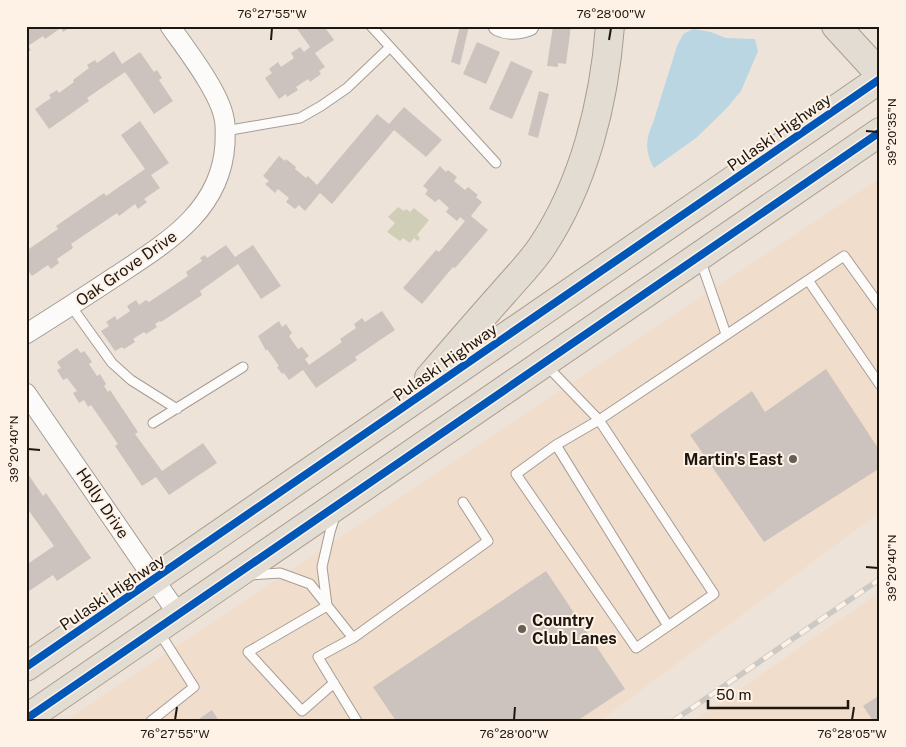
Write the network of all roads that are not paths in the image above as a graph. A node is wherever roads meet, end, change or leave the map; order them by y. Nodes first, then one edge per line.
1 (170, 26) edge
2 (371, 26) edge
3 (498, 26) edge
4 (529, 26) edge
5 (610, 26) edge
6 (836, 26) edge
7 (390, 47) junction
8 (880, 74) edge
9 (880, 79) edge
10 (225, 131) junction
11 (880, 132) edge
12 (496, 163) dead end
13 (699, 257) junction
14 (808, 280) junction
15 (71, 306) junction
16 (880, 306) edge
17 (26, 334) edge
18 (726, 334) junction
19 (544, 363) junction
20 (243, 367) dead end
21 (880, 386) edge
22 (26, 393) edge
23 (403, 408) junction
24 (177, 409) junction
25 (599, 420) junction
26 (153, 423) dead end
27 (556, 445) junction
28 (463, 502) dead end
29 (339, 505) junction
30 (235, 576) junction
31 (155, 579) junction
32 (327, 606) junction
33 (167, 622) junction
34 (668, 626) junction
35 (353, 638) junction
36 (26, 667) edge
37 (334, 683) junction
38 (40, 714) edge
39 (151, 721) edge
40 (357, 721) edge

1 - 10 street, Oak Grove Drive
2 - 7 lane
3 - 4 street
5 - 23 highway
6 - 8 highway
7 - 10 lane
7 - 12 lane
9 - 23 highway, Pulaski Highway
10 - 15 street, Oak Grove Drive
11 - 13 highway
13 - 18 lane
13 - 19 highway
14 - 16 lane
14 - 18 lane
14 - 21 lane
15 - 17 street, Oak Grove Drive
15 - 24 lane
18 - 25 lane
19 - 25 lane
19 - 29 highway
20 - 24 lane
22 - 31 street, Holly Drive
23 - 31 highway, Pulaski Highway
24 - 26 lane
25 - 27 lane
25 - 34 lane
27 - 34 lane
27 - 34 lane
28 - 35 lane
29 - 30 highway
29 - 32 lane
30 - 32 lane
30 - 33 highway
31 - 33 street, Holly Drive
31 - 36 highway, Pulaski Highway
32 - 35 lane
32 - 37 lane
33 - 38 highway
33 - 39 lane
35 - 37 lane
37 - 40 lane

